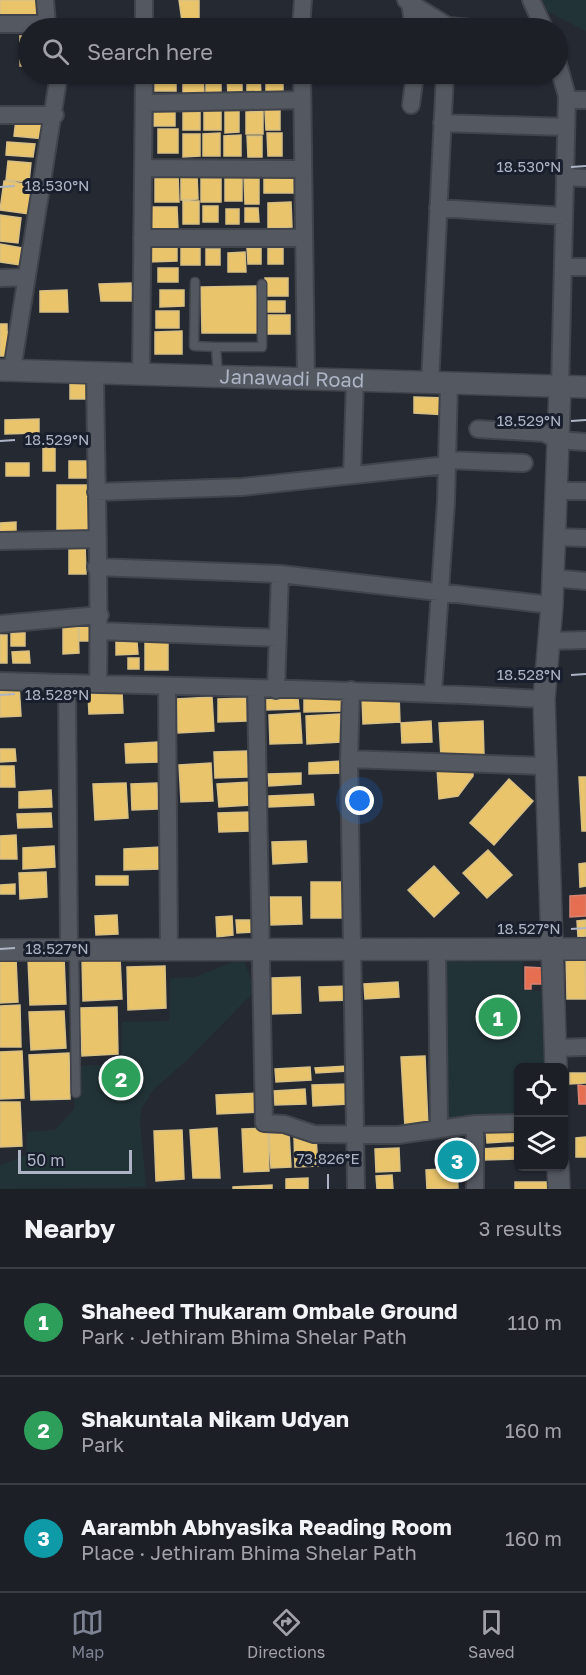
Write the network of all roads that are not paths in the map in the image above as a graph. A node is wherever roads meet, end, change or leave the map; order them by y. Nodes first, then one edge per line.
1 (45, 0) edge
2 (144, 0) edge
3 (303, 0) edge
4 (531, 0) edge
5 (408, 1) edge
6 (48, 18) edge
7 (144, 18) edge
8 (302, 18) edge
9 (412, 18) edge
10 (434, 18) edge
11 (539, 18) edge
12 (0, 24) edge
13 (18, 25) edge
14 (58, 84) edge
15 (144, 84) edge
16 (302, 84) edge
17 (414, 84) edge
18 (444, 84) edge
19 (563, 84) edge
20 (302, 100) junction
21 (567, 100) junction
22 (586, 100) edge
23 (144, 103) junction
24 (411, 105) dead end
25 (0, 115) edge
26 (55, 115) junction
27 (442, 123) junction
28 (566, 127) junction
29 (143, 168) junction
30 (303, 169) junction
31 (565, 177) junction
32 (586, 178) edge
33 (438, 208) junction
34 (564, 216) junction
35 (142, 238) junction
36 (304, 238) junction
37 (563, 267) junction
38 (586, 267) edge
39 (27, 277) junction
40 (0, 278) edge
41 (195, 282) dead end
42 (262, 284) dead end
43 (216, 347) junction
44 (6, 370) edge
45 (95, 373) junction
46 (141, 375) junction
47 (218, 377) junction
48 (306, 379) junction
49 (355, 381) junction
50 (440, 384) junction
51 (560, 387) junction
52 (586, 387) edge
53 (478, 429) dead end
54 (558, 440) junction
55 (586, 442) edge
56 (447, 462) junction
57 (524, 463) dead end
58 (352, 475) junction
59 (556, 491) junction
60 (586, 491) edge
61 (96, 492) junction
62 (554, 537) junction
63 (586, 538) edge
64 (96, 539) junction
65 (0, 541) edge
66 (96, 567) junction
67 (280, 574) junction
68 (553, 578) junction
69 (586, 581) edge
70 (440, 592) junction
71 (552, 605) junction
72 (100, 623) junction
73 (0, 624) edge
74 (278, 638) junction
75 (586, 640) edge
76 (549, 641) junction
77 (0, 681) edge
78 (67, 683) junction
79 (98, 684) junction
80 (167, 686) junction
81 (256, 689) junction
82 (276, 690) junction
83 (351, 690) junction
84 (433, 693) junction
85 (544, 699) junction
86 (349, 759) junction
87 (545, 766) junction
88 (353, 949) junction
89 (437, 949) junction
90 (586, 949) edge
91 (0, 950) edge
92 (72, 950) junction
93 (169, 950) junction
94 (261, 950) junction
95 (554, 950) junction
96 (586, 1047) edge
97 (556, 1058) edge
98 (76, 1093) dead end
99 (514, 1123) edge
100 (475, 1124) junction
101 (438, 1129) junction
102 (355, 1134) junction
103 (558, 1171) edge
104 (356, 1189) edge
105 (475, 1189) edge
106 (559, 1189) edge

1 - 6 street
2 - 7 street
3 - 8 street
4 - 11 street
5 - 9 street
5 - 10 street
12 - 13 street
14 - 26 street
15 - 23 street
16 - 20 street
17 - 24 street
18 - 27 street
19 - 21 street
20 - 23 street
20 - 30 street
21 - 22 street
21 - 28 street
23 - 29 street
25 - 26 street
26 - 39 street
27 - 28 street
27 - 33 street
28 - 31 street
29 - 30 street
29 - 35 street
30 - 36 street
31 - 32 street
31 - 34 street
33 - 34 street
33 - 50 street
34 - 37 street
35 - 36 street
35 - 46 street
36 - 48 street
37 - 38 street
37 - 51 street
39 - 40 street
39 - 44 street
41 - 43 lane
42 - 43 lane
43 - 47 lane
44 - 45 street, Janawadi Road
45 - 46 street, Janawadi Road
45 - 61 street
46 - 47 street, Janawadi Road
47 - 48 street, Janawadi Road
48 - 49 street, Janawadi Road
49 - 50 street, Janawadi Road
49 - 58 street
50 - 51 street, Janawadi Road
50 - 56 street
51 - 52 street, Janawadi Road
51 - 54 street
53 - 54 street
54 - 55 street
54 - 59 street
56 - 57 street
56 - 58 street
56 - 70 street
58 - 61 street
59 - 60 street
59 - 62 street
61 - 64 street
62 - 63 street
62 - 68 street
64 - 65 street
64 - 66 street
66 - 67 street
66 - 72 street
67 - 70 street
67 - 74 street
68 - 69 street
68 - 71 street
70 - 71 street
70 - 84 street
71 - 76 street
72 - 73 street
72 - 74 street
72 - 79 street
74 - 82 street
75 - 76 street
76 - 85 street
77 - 78 street
78 - 79 street
78 - 92 street
79 - 80 street
80 - 81 street
80 - 93 street
81 - 82 street
81 - 94 street
82 - 83 street
83 - 84 street
83 - 86 street
84 - 85 street
85 - 87 street
86 - 87 street
86 - 88 street
87 - 95 street
88 - 89 street
88 - 94 street
88 - 102 street
89 - 95 street
89 - 101 street
90 - 95 street
91 - 92 street
92 - 93 street
92 - 98 lane
93 - 94 street
94 - 102 street
95 - 97 street
96 - 97 street
99 - 100 street
100 - 101 street
100 - 105 street
101 - 102 street
102 - 104 street
103 - 106 street

